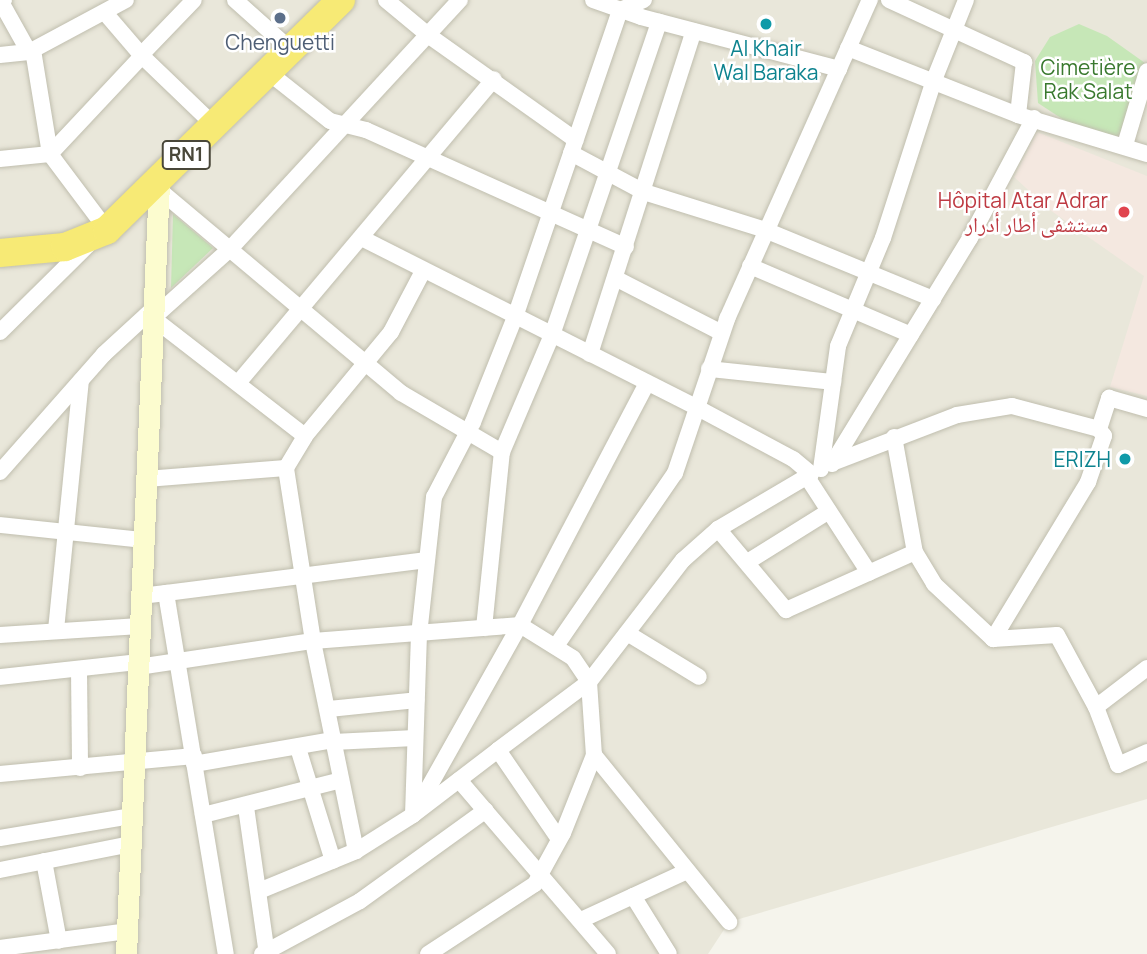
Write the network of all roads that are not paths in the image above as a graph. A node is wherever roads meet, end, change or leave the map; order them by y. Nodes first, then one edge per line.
1 (126, 0) edge
2 (194, 0) edge
3 (235, 0) edge
4 (341, 0) edge
5 (386, 0) edge
6 (460, 0) edge
7 (593, 0) edge
8 (870, 0) edge
9 (889, 0) edge
10 (966, 0) edge
11 (2, 1) edge
12 (633, 3) edge
13 (106, 14) junction
14 (659, 22) junction
15 (955, 28) junction
16 (694, 31) junction
17 (428, 35) junction
18 (848, 48) junction
19 (291, 50) junction
20 (31, 51) junction
21 (0, 55) edge
22 (141, 55) junction
23 (839, 69) junction
24 (1147, 71) edge
25 (268, 72) junction
26 (494, 79) junction
27 (934, 80) junction
28 (1026, 117) junction
29 (346, 124) junction
30 (215, 125) junction
31 (1125, 145) junction
32 (574, 146) junction
33 (50, 153) junction
34 (1147, 154) edge
35 (0, 159) edge
36 (426, 160) junction
37 (607, 172) junction
38 (158, 186) junction
39 (644, 192) junction
40 (551, 214) junction
41 (588, 230) junction
42 (765, 230) junction
43 (101, 234) junction
44 (361, 238) junction
45 (626, 247) junction
46 (230, 249) junction
47 (0, 253) edge
48 (750, 266) junction
49 (870, 270) junction
50 (423, 271) junction
51 (615, 278) junction
52 (933, 299) junction
53 (302, 308) junction
54 (853, 310) junction
55 (153, 313) junction
56 (515, 317) junction
57 (0, 332) edge
58 (722, 332) junction
59 (552, 335) junction
60 (911, 335) junction
61 (590, 354) junction
62 (367, 361) junction
63 (709, 369) junction
64 (81, 381) junction
65 (833, 382) junction
66 (239, 383) junction
67 (647, 383) junction
68 (698, 408) junction
69 (1147, 409) edge
70 (1100, 429) junction
71 (467, 432) junction
72 (305, 436) junction
73 (894, 437) junction
74 (502, 452) junction
75 (286, 468) junction
76 (818, 471) junction
77 (0, 472) edge
78 (146, 479) junction
79 (829, 511) junction
80 (0, 525) edge
81 (718, 529) junction
82 (67, 533) junction
83 (143, 540) junction
84 (915, 552) junction
85 (427, 560) junction
86 (749, 561) junction
87 (869, 573) junction
88 (303, 574) junction
89 (166, 593) junction
90 (141, 597) junction
91 (520, 625) junction
92 (140, 626) junction
93 (484, 628) junction
94 (56, 630) junction
95 (627, 633) junction
96 (0, 635) edge
97 (419, 635) junction
98 (993, 639) junction
99 (313, 641) junction
100 (556, 646) junction
101 (176, 662) junction
102 (138, 665) junction
103 (1147, 668) edge
104 (79, 669) junction
105 (0, 677) edge
106 (699, 677) dead end
107 (589, 682) junction
108 (416, 700) junction
109 (1096, 707) junction
110 (329, 709) junction
111 (415, 738) junction
112 (333, 741) junction
113 (298, 748) junction
114 (499, 751) junction
115 (1147, 752) edge
116 (594, 755) junction
117 (194, 760) junction
118 (134, 763) junction
119 (79, 768) junction
120 (0, 775) edge
121 (341, 780) junction
122 (459, 780) junction
123 (310, 788) junction
124 (246, 807) junction
125 (486, 810) junction
126 (203, 815) junction
127 (413, 815) junction
128 (132, 816) junction
129 (0, 838) edge
130 (559, 839) junction
131 (131, 844) junction
132 (356, 851) junction
133 (44, 861) junction
134 (332, 862) junction
135 (0, 870) edge
136 (687, 871) junction
137 (541, 874) junction
138 (259, 891) junction
139 (633, 896) junction
140 (581, 920) junction
141 (729, 922) dead end
142 (127, 931) junction
143 (51, 945) edge
144 (0, 947) edge
145 (265, 953) edge
146 (126, 954) edge
147 (226, 954) edge
148 (428, 954) edge
149 (608, 954) edge
150 (669, 954) edge

1 - 13 street
2 - 22 street
3 - 19 street
4 - 19 highway, RN1
5 - 17 street
6 - 17 street
7 - 12 street
8 - 18 street
9 - 15 street
10 - 15 street
11 - 20 street
12 - 14 street
12 - 32 street
13 - 20 street
13 - 22 street
14 - 16 street
14 - 37 street
15 - 27 street
15 - 28 street
16 - 23 street
16 - 39 street
17 - 26 street
17 - 29 street
18 - 23 street
18 - 27 street
19 - 25 highway, RN1
20 - 21 street
20 - 33 street
22 - 30 street
22 - 33 street
23 - 42 street
24 - 31 street
25 - 29 street
25 - 30 highway, RN1
26 - 32 street
26 - 36 street
27 - 28 street
27 - 49 street
28 - 31 street
28 - 52 street
29 - 36 street
29 - 46 street
30 - 38 highway, RN1
31 - 34 street
32 - 37 street
32 - 40 street
33 - 35 street
33 - 43 street
36 - 40 street
36 - 44 street
37 - 39 street
37 - 41 street
38 - 43 highway, RN1
38 - 46 street
38 - 55 street
39 - 42 street
39 - 45 street
40 - 41 street
40 - 56 street
41 - 45 street
41 - 59 street
42 - 48 street
42 - 49 street
43 - 47 highway, RN1
43 - 57 street
44 - 50 street
44 - 53 street
45 - 51 street
46 - 53 street
46 - 55 street
48 - 54 street
48 - 58 street
49 - 52 street
49 - 54 street
50 - 56 street
50 - 62 street
51 - 58 street
51 - 61 street
52 - 60 street
53 - 62 street
53 - 66 street
54 - 60 street
54 - 65 street
55 - 64 street
55 - 66 street
55 - 78 street
56 - 59 street
56 - 71 street
58 - 63 street
59 - 61 street
59 - 74 street
60 - 76 street
61 - 67 street
62 - 71 street
62 - 72 street
63 - 65 street
63 - 68 street
64 - 77 street
64 - 82 street
65 - 76 street
66 - 72 street
67 - 68 street
67 - 91 street
68 - 76 street
68 - 100 street
69 - 70 street
70 - 73 street
70 - 98 street
71 - 74 street
71 - 85 street
72 - 75 street
73 - 76 street
73 - 84 street
74 - 93 street
75 - 78 street
75 - 88 street
76 - 79 street
76 - 81 street
78 - 83 street
79 - 86 street
79 - 87 street
80 - 82 street
81 - 86 street
81 - 95 street
82 - 83 street
82 - 94 street
83 - 90 street
84 - 87 street
84 - 98 street
85 - 88 street
85 - 97 street
86 - 87 street
88 - 89 street
88 - 99 street
89 - 90 street
89 - 101 street
90 - 92 street
91 - 93 street
91 - 100 street
91 - 127 street
92 - 94 street
92 - 102 street
93 - 97 street
94 - 96 street
95 - 106 street
95 - 107 street
97 - 99 street
97 - 108 street
98 - 109 street
99 - 101 street
99 - 110 street
100 - 107 street
101 - 102 street
101 - 117 street
102 - 104 street
102 - 118 street
103 - 109 street
104 - 105 street
104 - 119 street
107 - 114 street
107 - 116 street
108 - 110 street
108 - 111 street
109 - 115 street
110 - 112 street
111 - 112 street
111 - 127 street
112 - 113 street
112 - 121 street
113 - 117 street
113 - 123 street
114 - 122 street
114 - 130 street
116 - 130 street
116 - 136 street
117 - 118 street
117 - 126 street
118 - 119 street
118 - 128 street
119 - 120 street
121 - 123 street
121 - 132 street
122 - 125 street
122 - 127 street
123 - 124 street
123 - 134 street
124 - 126 street
124 - 138 street
125 - 137 street
125 - 145 street
126 - 147 street
127 - 132 street
128 - 129 street
128 - 131 street
130 - 137 street
131 - 133 street
131 - 142 street
132 - 134 street
133 - 135 street
133 - 143 street
134 - 138 street
136 - 139 street
136 - 141 street
137 - 140 street
137 - 148 street
138 - 145 street
139 - 140 street
139 - 150 street
140 - 149 street
142 - 143 street
142 - 146 street
143 - 144 street

